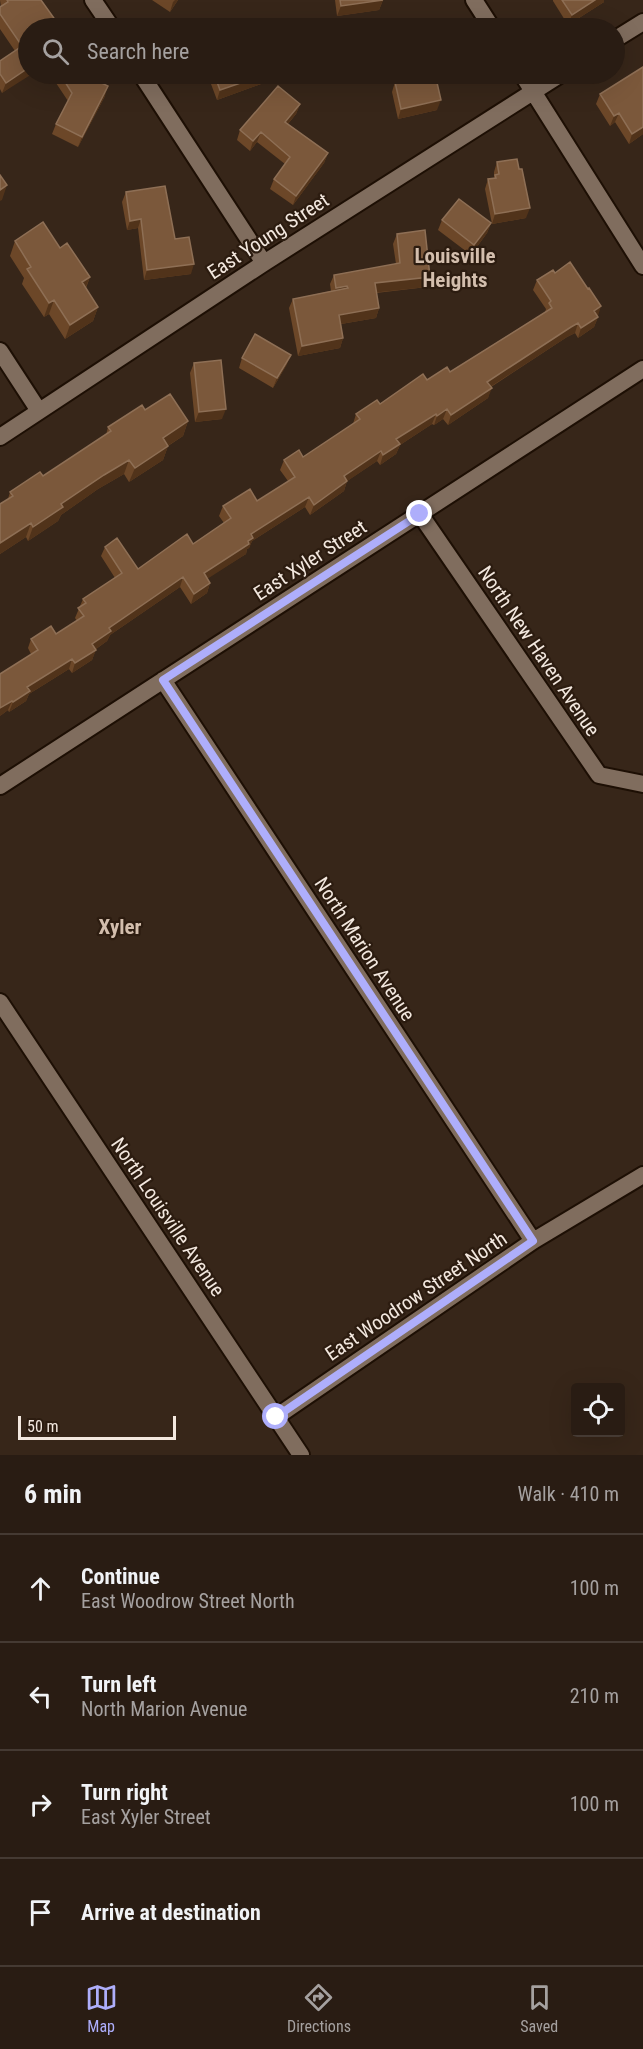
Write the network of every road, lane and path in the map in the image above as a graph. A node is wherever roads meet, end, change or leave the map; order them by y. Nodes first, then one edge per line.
1 (93, 0) edge
2 (474, 0) edge
3 (105, 18) edge
4 (486, 18) edge
5 (643, 22) edge
6 (625, 34) edge
7 (148, 84) edge
8 (529, 84) edge
9 (545, 84) edge
10 (534, 91) junction
11 (264, 263) junction
12 (643, 266) edge
13 (0, 351) edge
14 (643, 369) edge
15 (39, 411) junction
16 (0, 437) edge
17 (420, 514) junction
18 (163, 680) junction
19 (643, 784) edge
20 (0, 786) edge
21 (0, 1002) edge
22 (643, 1175) edge
23 (533, 1241) junction
24 (276, 1417) junction
25 (301, 1455) edge

1 - 3 street
2 - 4 street
5 - 6 street
7 - 11 street
8 - 10 street
9 - 10 street, East Young Street
10 - 11 street, East Young Street
10 - 12 street
11 - 15 street, East Young Street
13 - 15 street
14 - 17 street, East Xyler Street
15 - 16 street, East Young Street
17 - 18 street, East Xyler Street
17 - 19 street, North New Haven Avenue
18 - 20 street, East Xyler Street
18 - 23 street, North Marion Avenue
21 - 24 street, North Louisville Avenue
22 - 23 street, East Woodrow Street North
23 - 24 street, East Woodrow Street North
24 - 25 street, North Louisville Avenue

